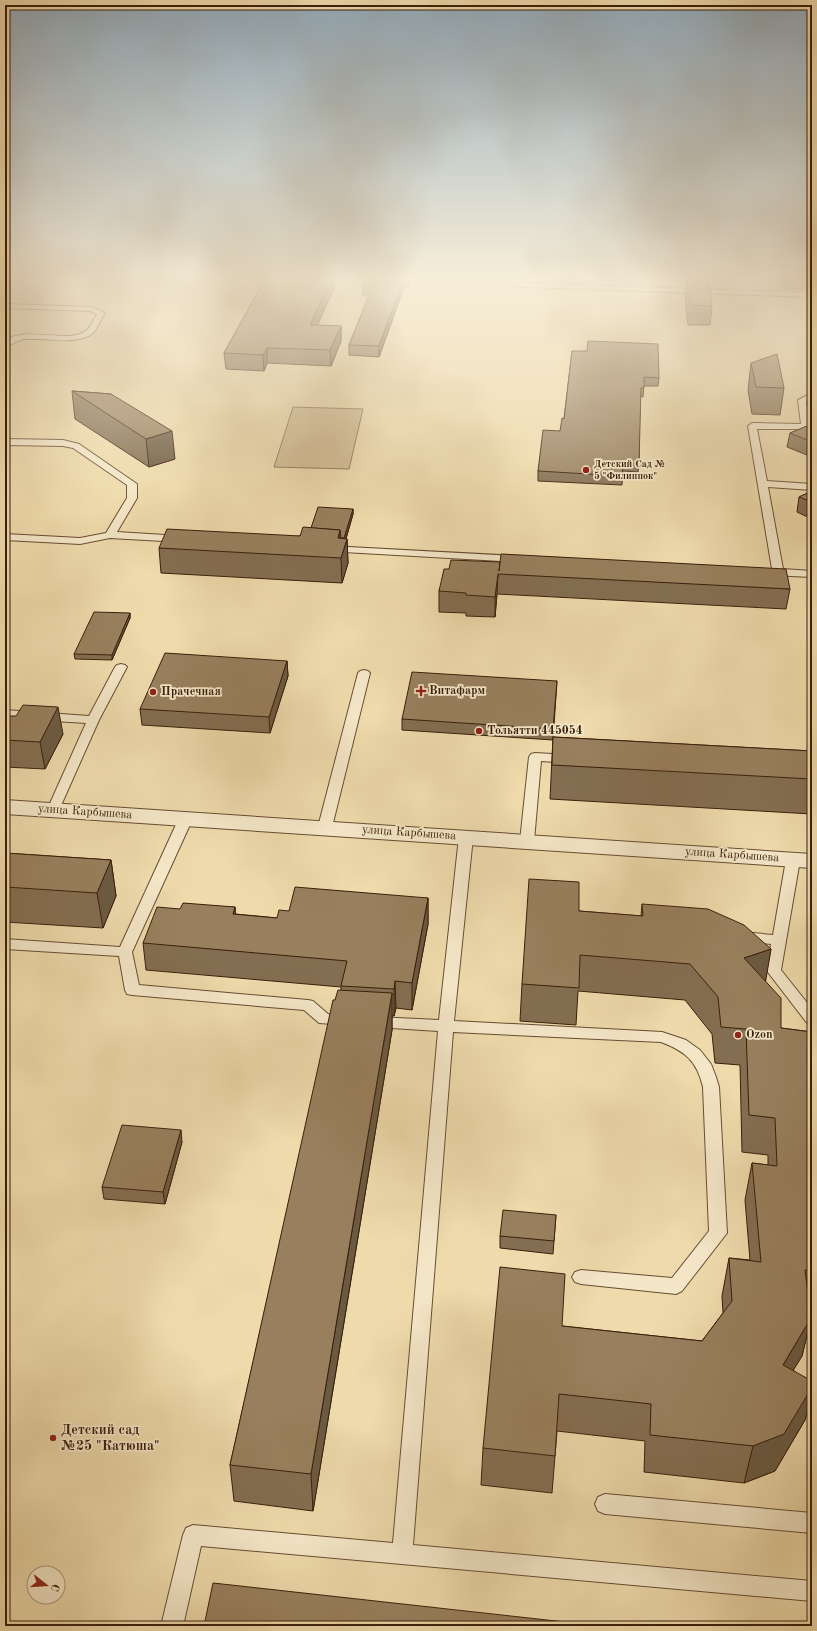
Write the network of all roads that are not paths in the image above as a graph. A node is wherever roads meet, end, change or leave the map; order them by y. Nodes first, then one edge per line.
1 (812, 396) edge
2 (809, 428) edge
3 (5, 442) edge
4 (762, 484) junction
5 (812, 487) edge
6 (110, 535) junction
7 (5, 537) edge
8 (189, 540) edge
9 (323, 548) edge
10 (527, 560) edge
11 (762, 571) edge
12 (778, 572) junction
13 (812, 574) edge
14 (122, 667) dead end
15 (364, 673) dead end
16 (5, 714) edge
17 (93, 720) junction
18 (583, 759) edge
19 (5, 806) edge
20 (53, 810) junction
21 (186, 818) junction
22 (325, 827) junction
23 (466, 837) junction
24 (527, 841) junction
25 (802, 860) edge
26 (732, 936) edge
27 (779, 940) junction
28 (5, 944) edge
29 (125, 952) junction
30 (812, 1019) edge
31 (446, 1026) junction
32 (580, 1277) dead end
33 (605, 1504) dead end
34 (812, 1523) edge
35 (402, 1554) junction
36 (812, 1591) edge
37 (172, 1626) edge

1 - 2 lane
2 - 4 lane
3 - 6 lane
4 - 5 lane
4 - 12 lane
6 - 7 lane
6 - 8 lane
9 - 10 lane
11 - 12 lane
12 - 13 lane
14 - 17 lane
15 - 22 lane
16 - 17 lane
17 - 20 lane
18 - 24 lane
19 - 20 street, улица Карбышева
20 - 21 street, улица Карбышева
21 - 22 street, улица Карбышева
21 - 29 lane
22 - 23 street, улица Карбышева
23 - 24 street, улица Карбышева
23 - 31 lane
24 - 25 street, улица Карбышева
25 - 27 lane
26 - 27 lane
27 - 30 lane
28 - 29 lane
29 - 31 lane
31 - 32 lane
31 - 35 lane
33 - 34 lane
35 - 36 lane
35 - 37 lane

